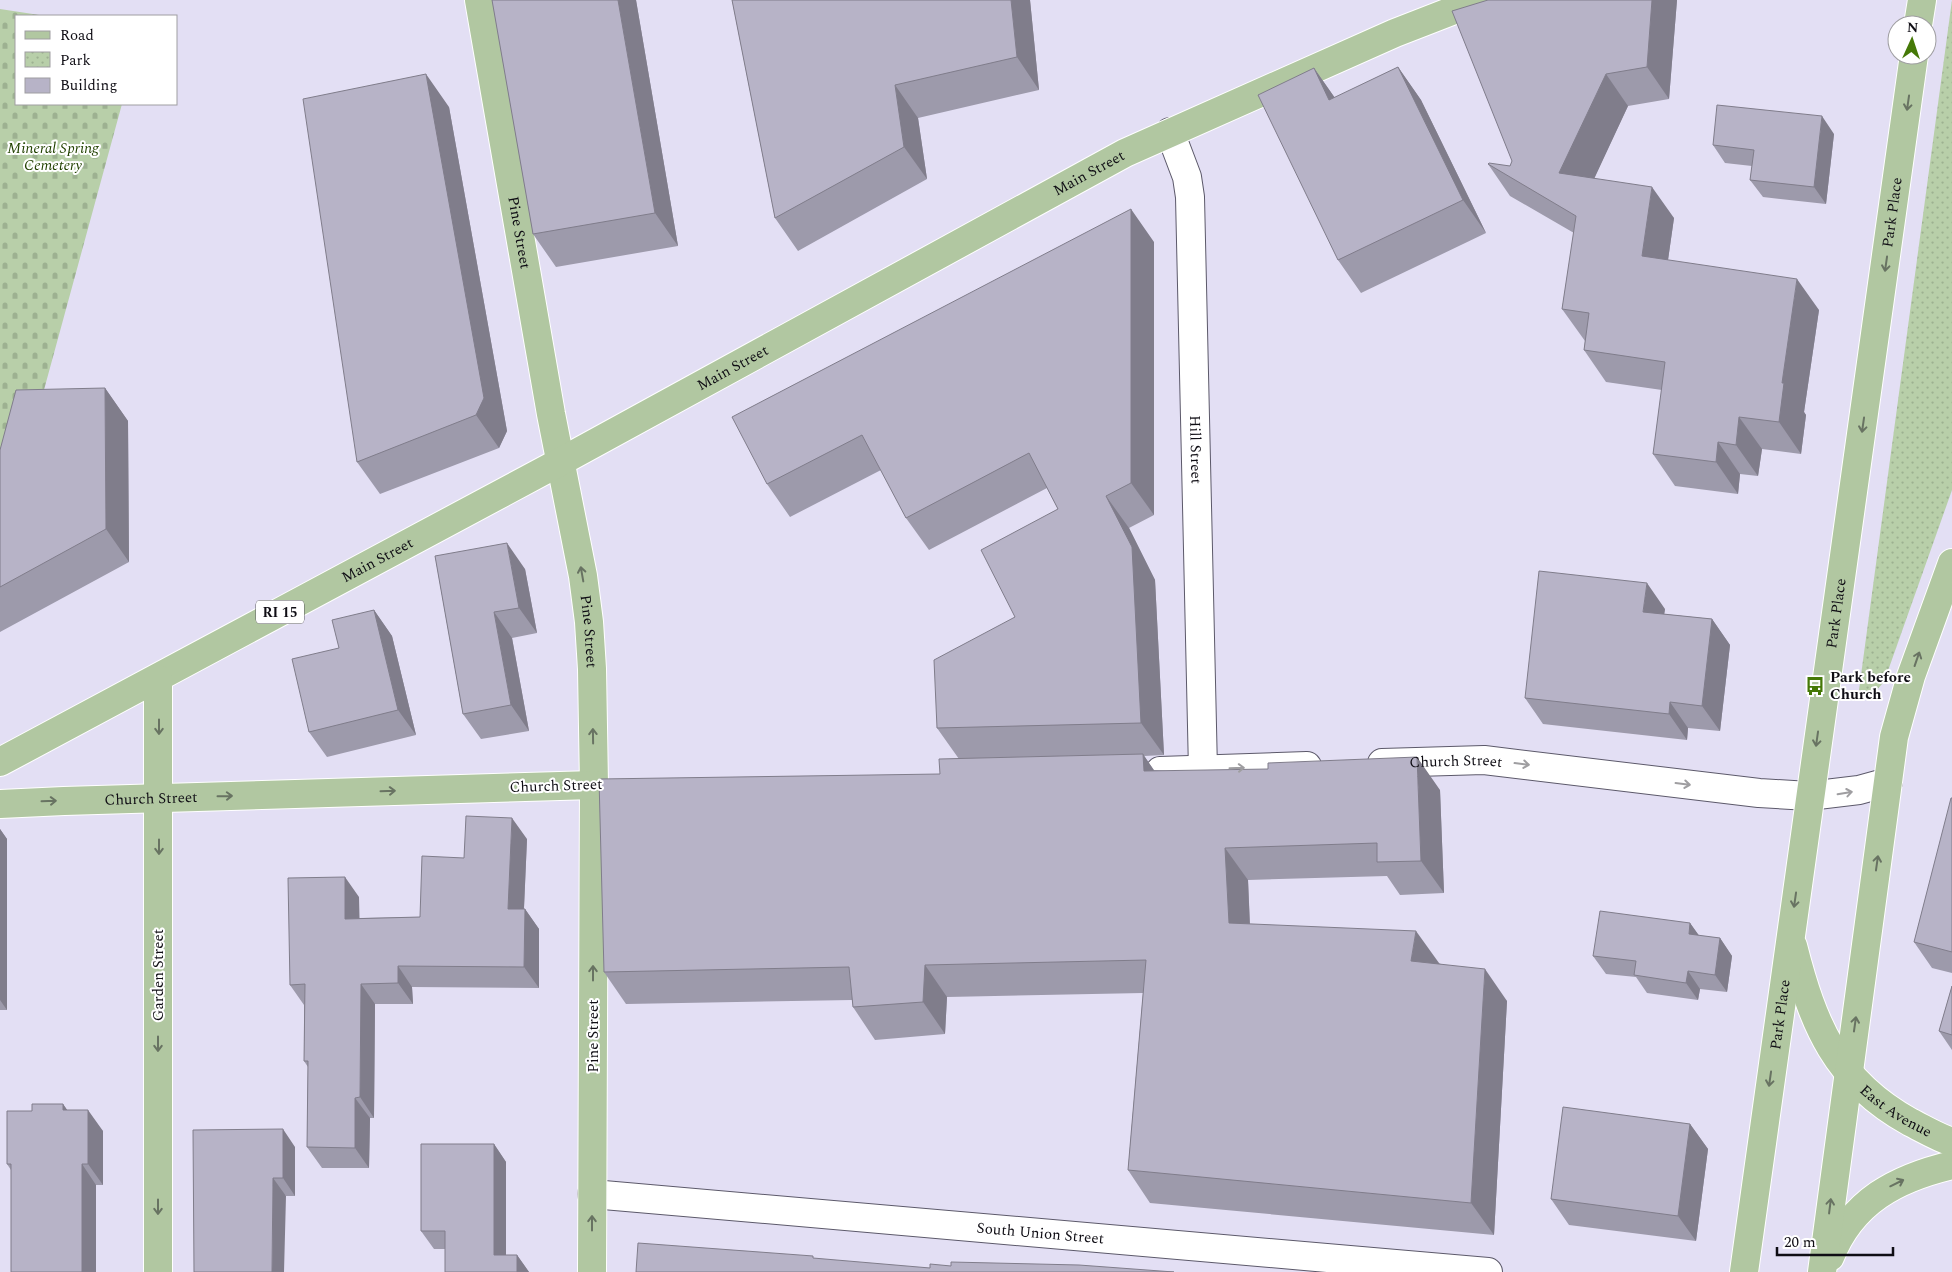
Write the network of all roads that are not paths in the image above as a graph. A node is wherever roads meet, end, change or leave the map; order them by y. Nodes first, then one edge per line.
1 (479, 0) edge
2 (1480, 0) edge
3 (1922, 0) edge
4 (1920, 15) edge
5 (1913, 65) edge
6 (1170, 132) junction
7 (560, 462) junction
8 (1952, 563) edge
9 (158, 678) junction
10 (0, 762) edge
11 (1357, 764) edge
12 (1328, 765) edge
13 (1202, 770) junction
14 (1133, 771) edge
15 (1888, 782) junction
16 (606, 785) junction
17 (1809, 796) junction
18 (159, 798) junction
19 (0, 804) edge
20 (1790, 933) junction
21 (1848, 1072) junction
22 (1952, 1142) edge
23 (1952, 1164) edge
24 (592, 1194) junction
25 (1744, 1267) edge
26 (158, 1272) edge
27 (592, 1272) edge
28 (1488, 1272) edge
29 (1823, 1272) edge

1 - 7 main road, Pine Street
2 - 6 main road, Main Street
3 - 4 main road
5 -> 17 main road, Park Place
6 - 7 main road, Main Street
6 - 13 street, Hill Street
7 - 9 main road, Main Street / RI 15
16 -> 7 main road, Pine Street
15 -> 8 main road
9 - 10 main road, Main Street / RI 15
9 -> 18 main road, Garden Street
11 -> 17 street, Church Street
13 -> 12 street
13 - 14 street
17 -> 15 street, Church Street
21 -> 15 main road
18 -> 16 main road, Church Street
24 -> 16 main road, Pine Street
17 -> 20 main road, Park Place
19 -> 18 main road, Church Street
18 -> 26 main road, Garden Street
20 - 21 main road, East Avenue
20 -> 25 main road, Park Place
21 - 22 main road, East Avenue
29 -> 21 main road
29 -> 23 main road
27 -> 24 main road, Pine Street
24 - 28 street, South Union Street

